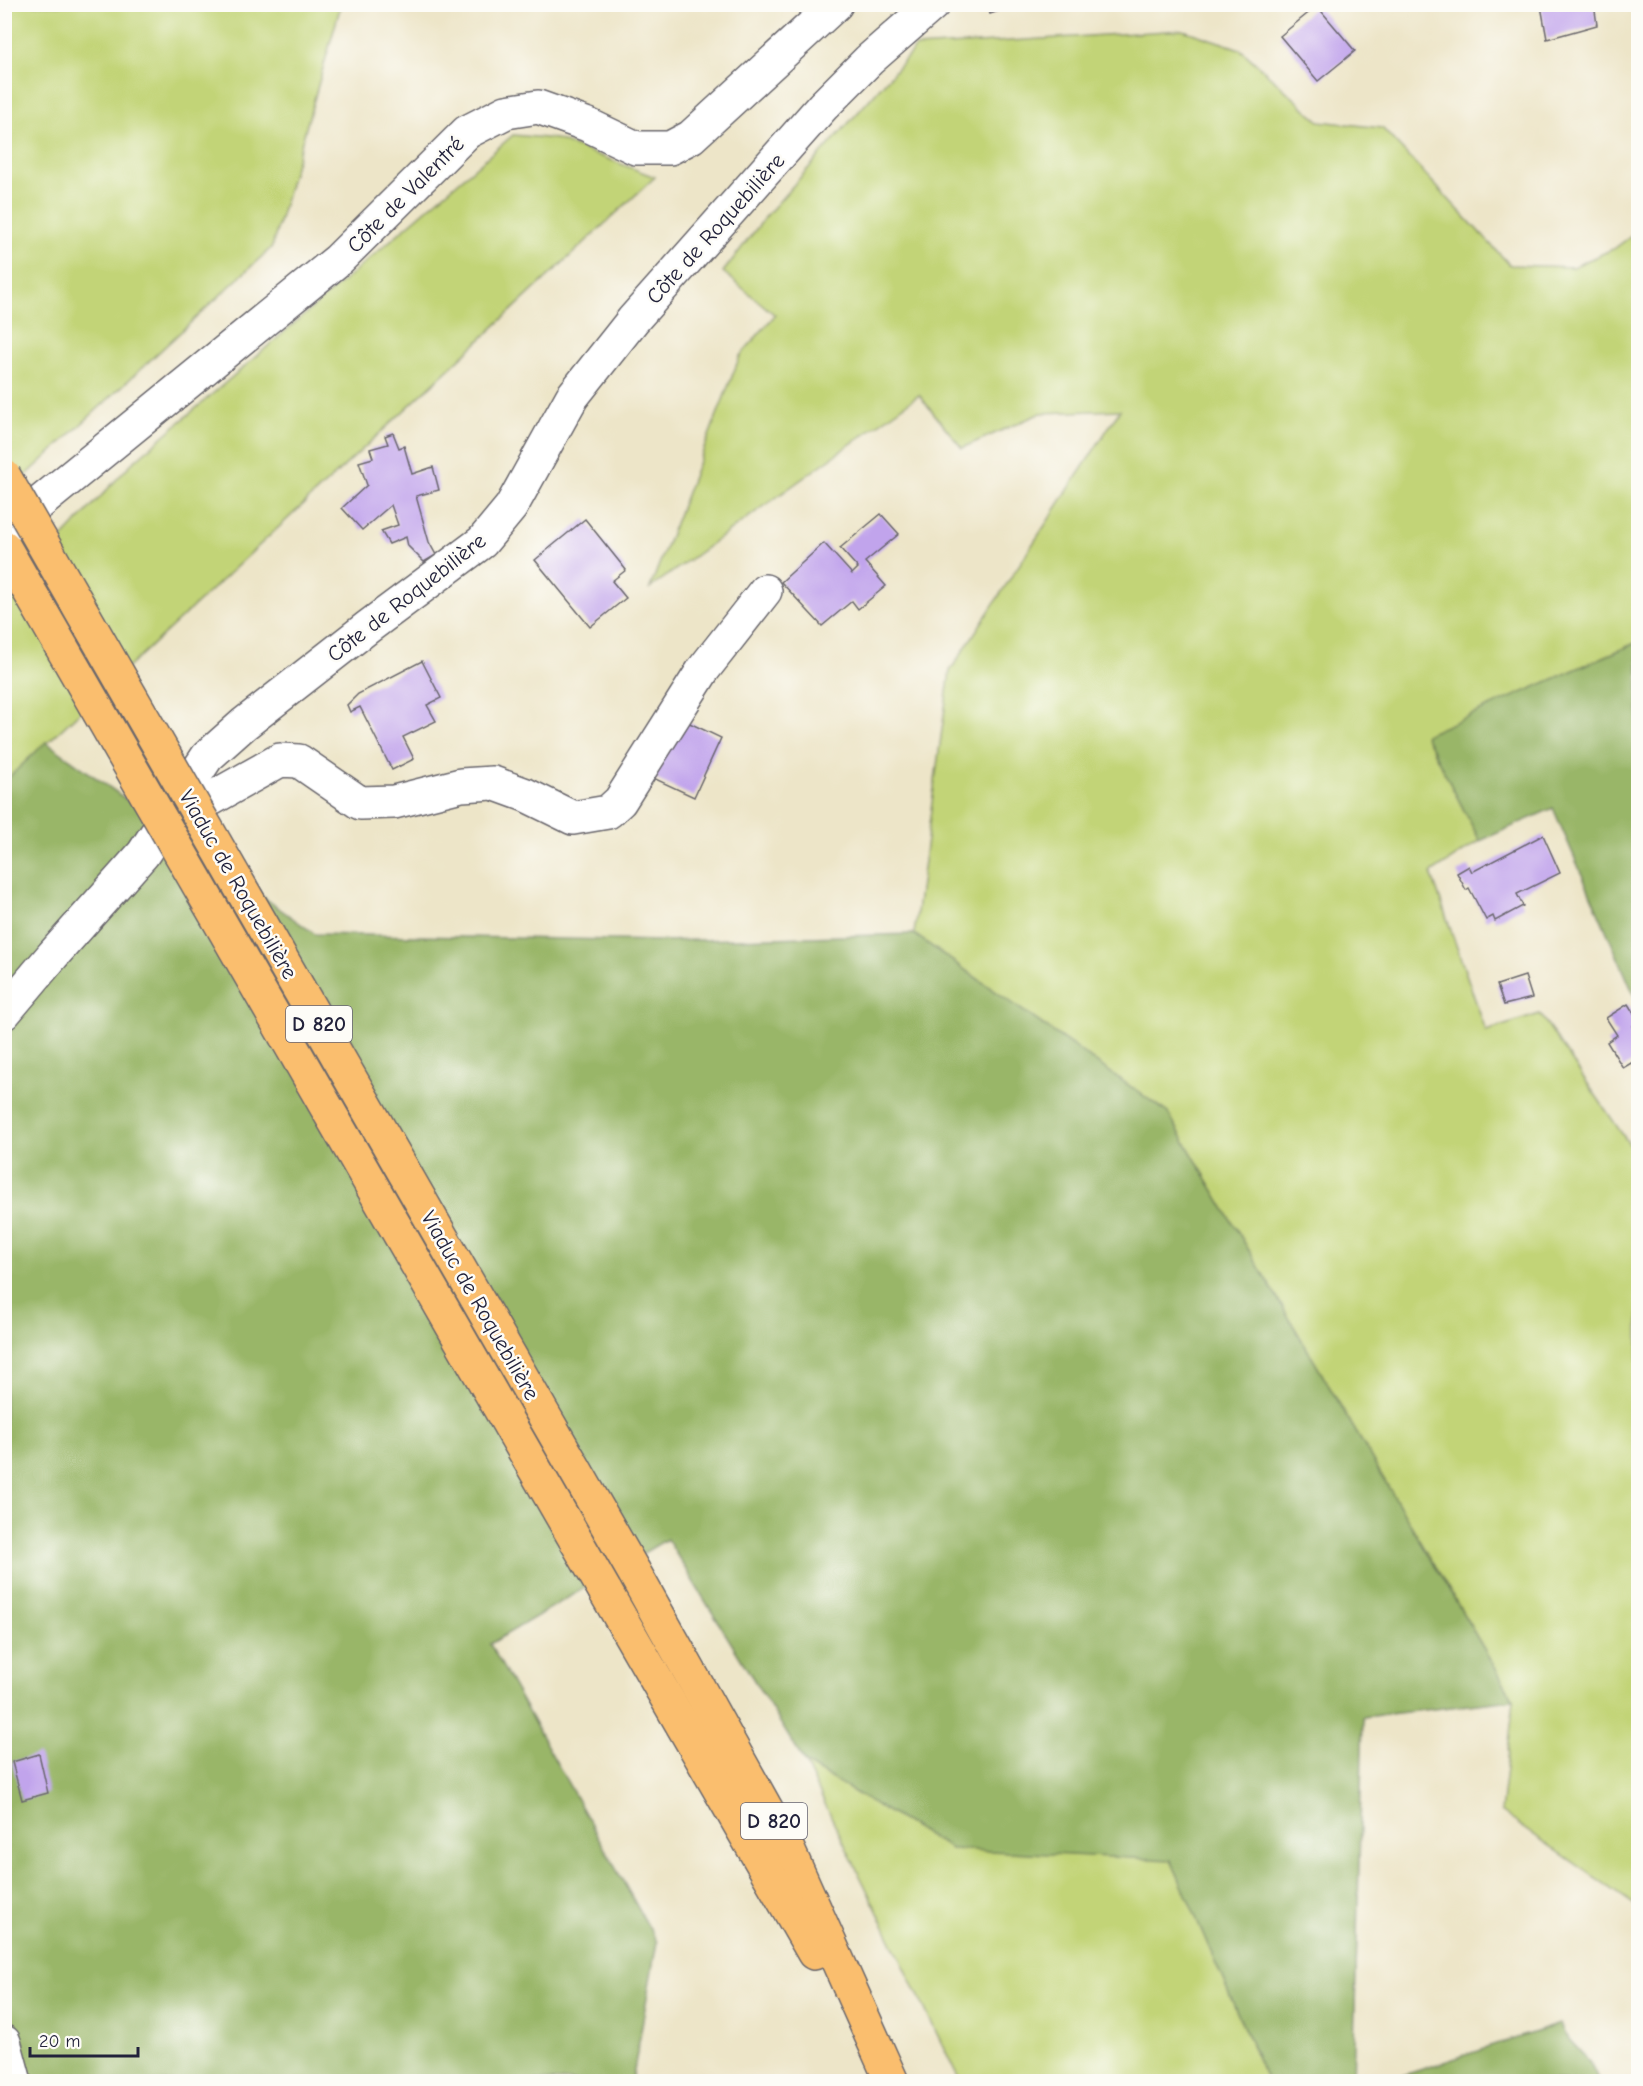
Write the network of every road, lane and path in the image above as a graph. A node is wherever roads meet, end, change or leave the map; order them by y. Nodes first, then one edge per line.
1 (836, 4) edge
2 (933, 4) edge
3 (4, 476) edge
4 (4, 532) edge
5 (4, 548) edge
6 (765, 591) dead end
7 (173, 810) junction
8 (4, 1013) edge
9 (4, 2042) edge
10 (15, 2082) edge
11 (890, 2082) edge

1 - 4 street, Côte de Valentré
2 - 7 street, Côte de Roquebilière
3 - 11 main road, Viaduc de Roquebilière / D 820, bridge
5 - 11 main road, Viaduc de Roquebilière / D 820, bridge
6 - 7 street
7 - 8 street, Côte de Roquebilière
9 - 10 street

